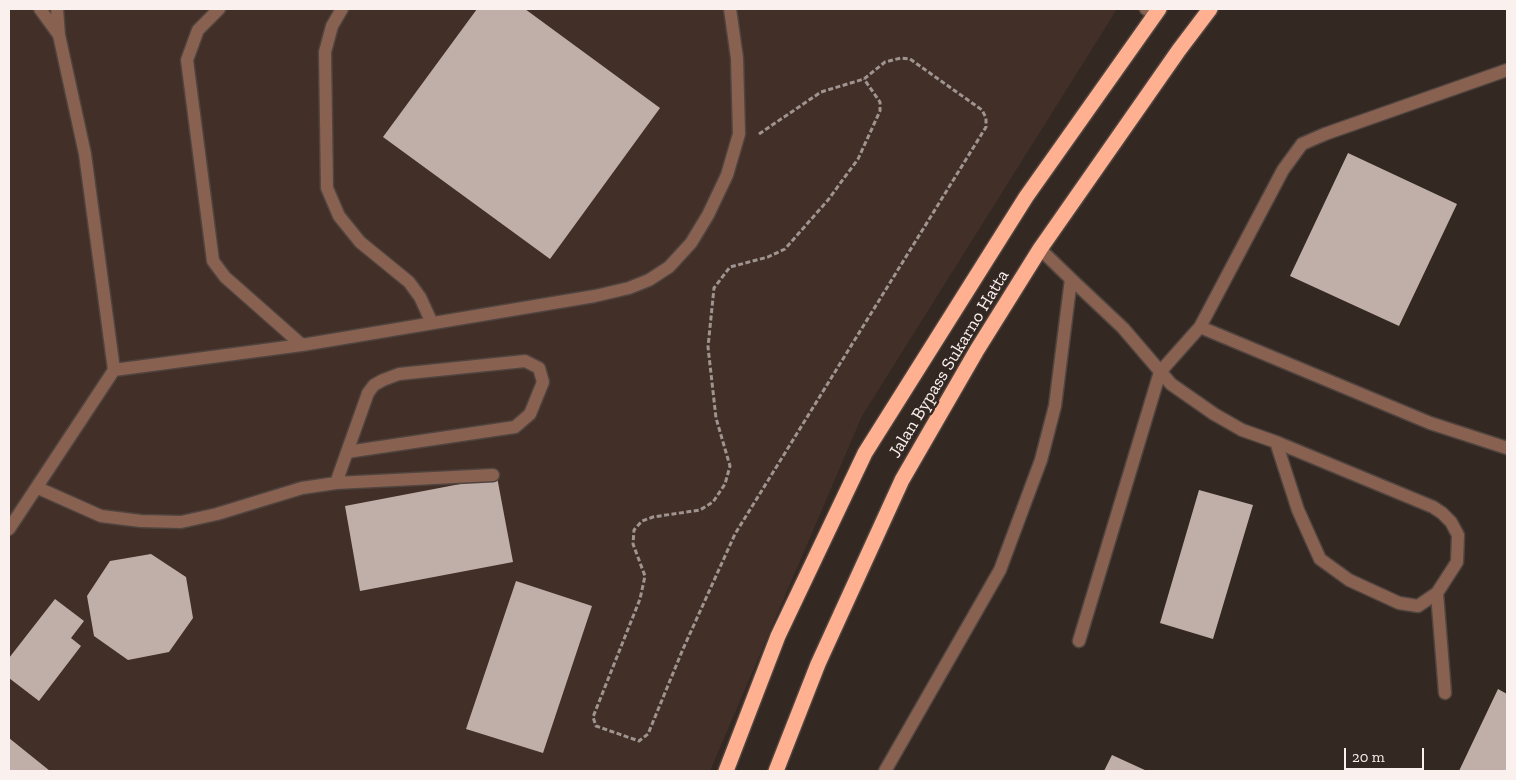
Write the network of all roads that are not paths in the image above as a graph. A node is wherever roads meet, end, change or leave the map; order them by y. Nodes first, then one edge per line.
1 (40, 9) edge
2 (57, 9) edge
3 (219, 9) edge
4 (342, 9) edge
5 (730, 9) edge
6 (1210, 9) edge
7 (1153, 11) edge
8 (59, 35) junction
9 (1507, 70) edge
10 (1040, 249) junction
11 (1071, 279) junction
12 (432, 323) junction
13 (1200, 327) junction
14 (302, 345) junction
15 (114, 370) junction
16 (1160, 372) junction
17 (1276, 442) junction
18 (1507, 448) edge
19 (347, 452) junction
20 (493, 475) dead end
21 (336, 483) junction
22 (38, 488) junction
23 (9, 529) edge
24 (1437, 593) junction
25 (1079, 641) dead end
26 (1445, 693) dead end
27 (726, 771) edge
28 (776, 771) edge
29 (885, 771) edge

1 - 8 street
2 - 8 street
3 - 14 street
4 - 12 street
5 - 12 street
6 - 10 highway, Jalan Bypass Sukarno Hatta
7 - 27 highway, Jalan Bypass Sukarno Hatta
8 - 15 street
9 - 13 street
10 - 11 street
10 - 28 highway, Jalan Bypass Sukarno Hatta
11 - 16 street
11 - 29 street
12 - 14 street
13 - 16 street
13 - 18 street
14 - 15 street
15 - 22 street
16 - 17 street
16 - 25 street
17 - 24 street
17 - 24 street
19 - 19 street
19 - 21 street
20 - 21 street
21 - 22 street
22 - 23 street
24 - 26 street

